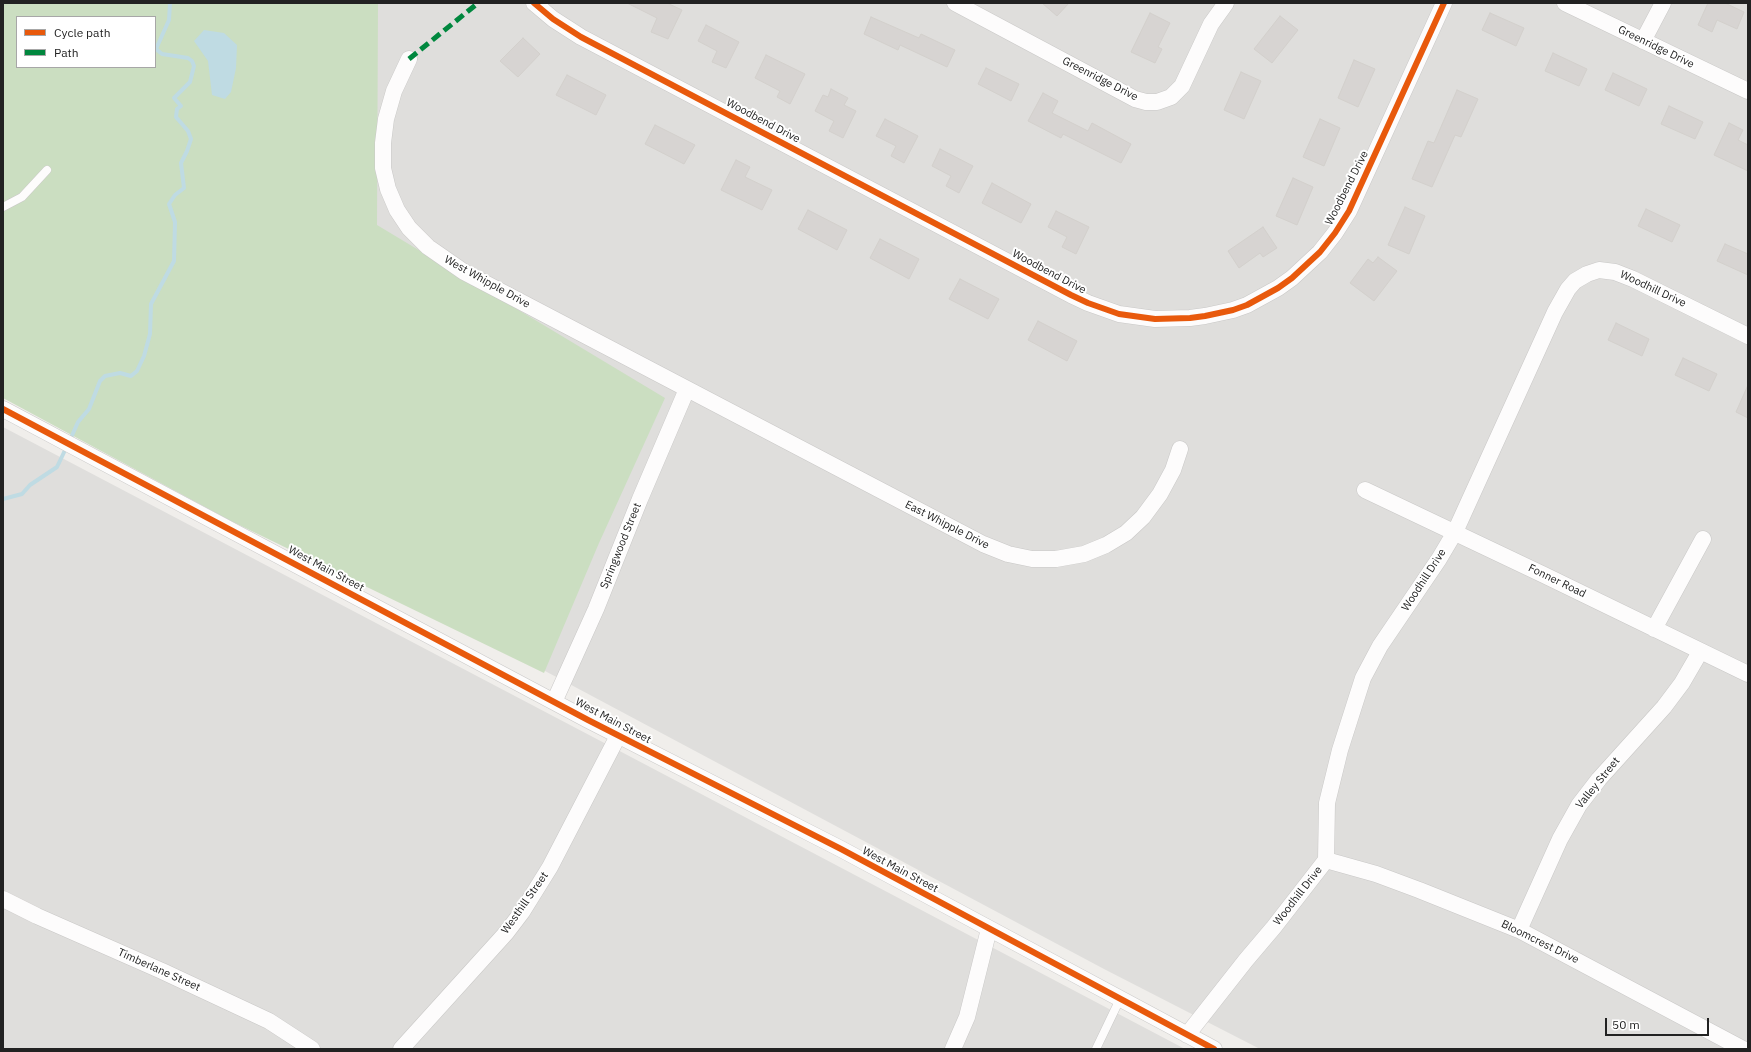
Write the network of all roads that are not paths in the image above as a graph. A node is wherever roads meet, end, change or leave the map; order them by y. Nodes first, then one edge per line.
1 (534, 3) edge
2 (955, 3) edge
3 (1226, 3) edge
4 (1444, 3) edge
5 (1565, 3) edge
6 (1663, 3) edge
7 (979, 8) edge
8 (1643, 41) junction
9 (409, 59) dead end
10 (1748, 91) edge
11 (47, 170) dead end
12 (3, 207) edge
13 (1748, 336) edge
14 (687, 389) junction
15 (3, 409) edge
16 (1180, 450) dead end
17 (1365, 490) dead end
18 (1454, 532) junction
19 (1703, 539) dead end
20 (1654, 629) junction
21 (1700, 652) junction
22 (1748, 674) edge
23 (554, 702) junction
24 (618, 736) junction
25 (1326, 860) junction
26 (3, 899) edge
27 (989, 929) junction
28 (1519, 930) junction
29 (1120, 999) junction
30 (1187, 1035) junction
31 (312, 1049) edge
32 (402, 1049) edge
33 (953, 1049) edge
34 (1096, 1049) edge
35 (1214, 1049) edge
36 (1743, 1049) edge

1 - 4 street, Woodbend Drive
2 - 7 street, Greenridge Drive
3 - 7 street, Greenridge Drive
5 - 8 street, Greenridge Drive
6 - 8 street
8 - 10 street, Greenridge Drive
9 - 14 street, West Whipple Drive
11 - 12 lane
13 - 18 street, Woodhill Drive
14 - 16 street, East Whipple Drive
14 - 23 street, Springwood Street
15 - 23 street, West Main Street
17 - 18 street, Fonner Road
18 - 20 street, Fonner Road
18 - 25 street, Woodhill Drive
19 - 20 street
20 - 21 street, Fonner Road
21 - 22 street, Fonner Road
21 - 28 street, Valley Street
23 - 24 street, West Main Street
24 - 27 street, West Main Street
24 - 32 street, Westhill Street
25 - 28 street, Bloomcrest Drive
25 - 30 street, Woodhill Drive
26 - 31 street, Timberlane Street
27 - 29 street, West Main Street
27 - 33 street
28 - 36 street, Bloomcrest Drive
29 - 30 street, West Main Street
29 - 34 lane
30 - 35 street, West Main Street

